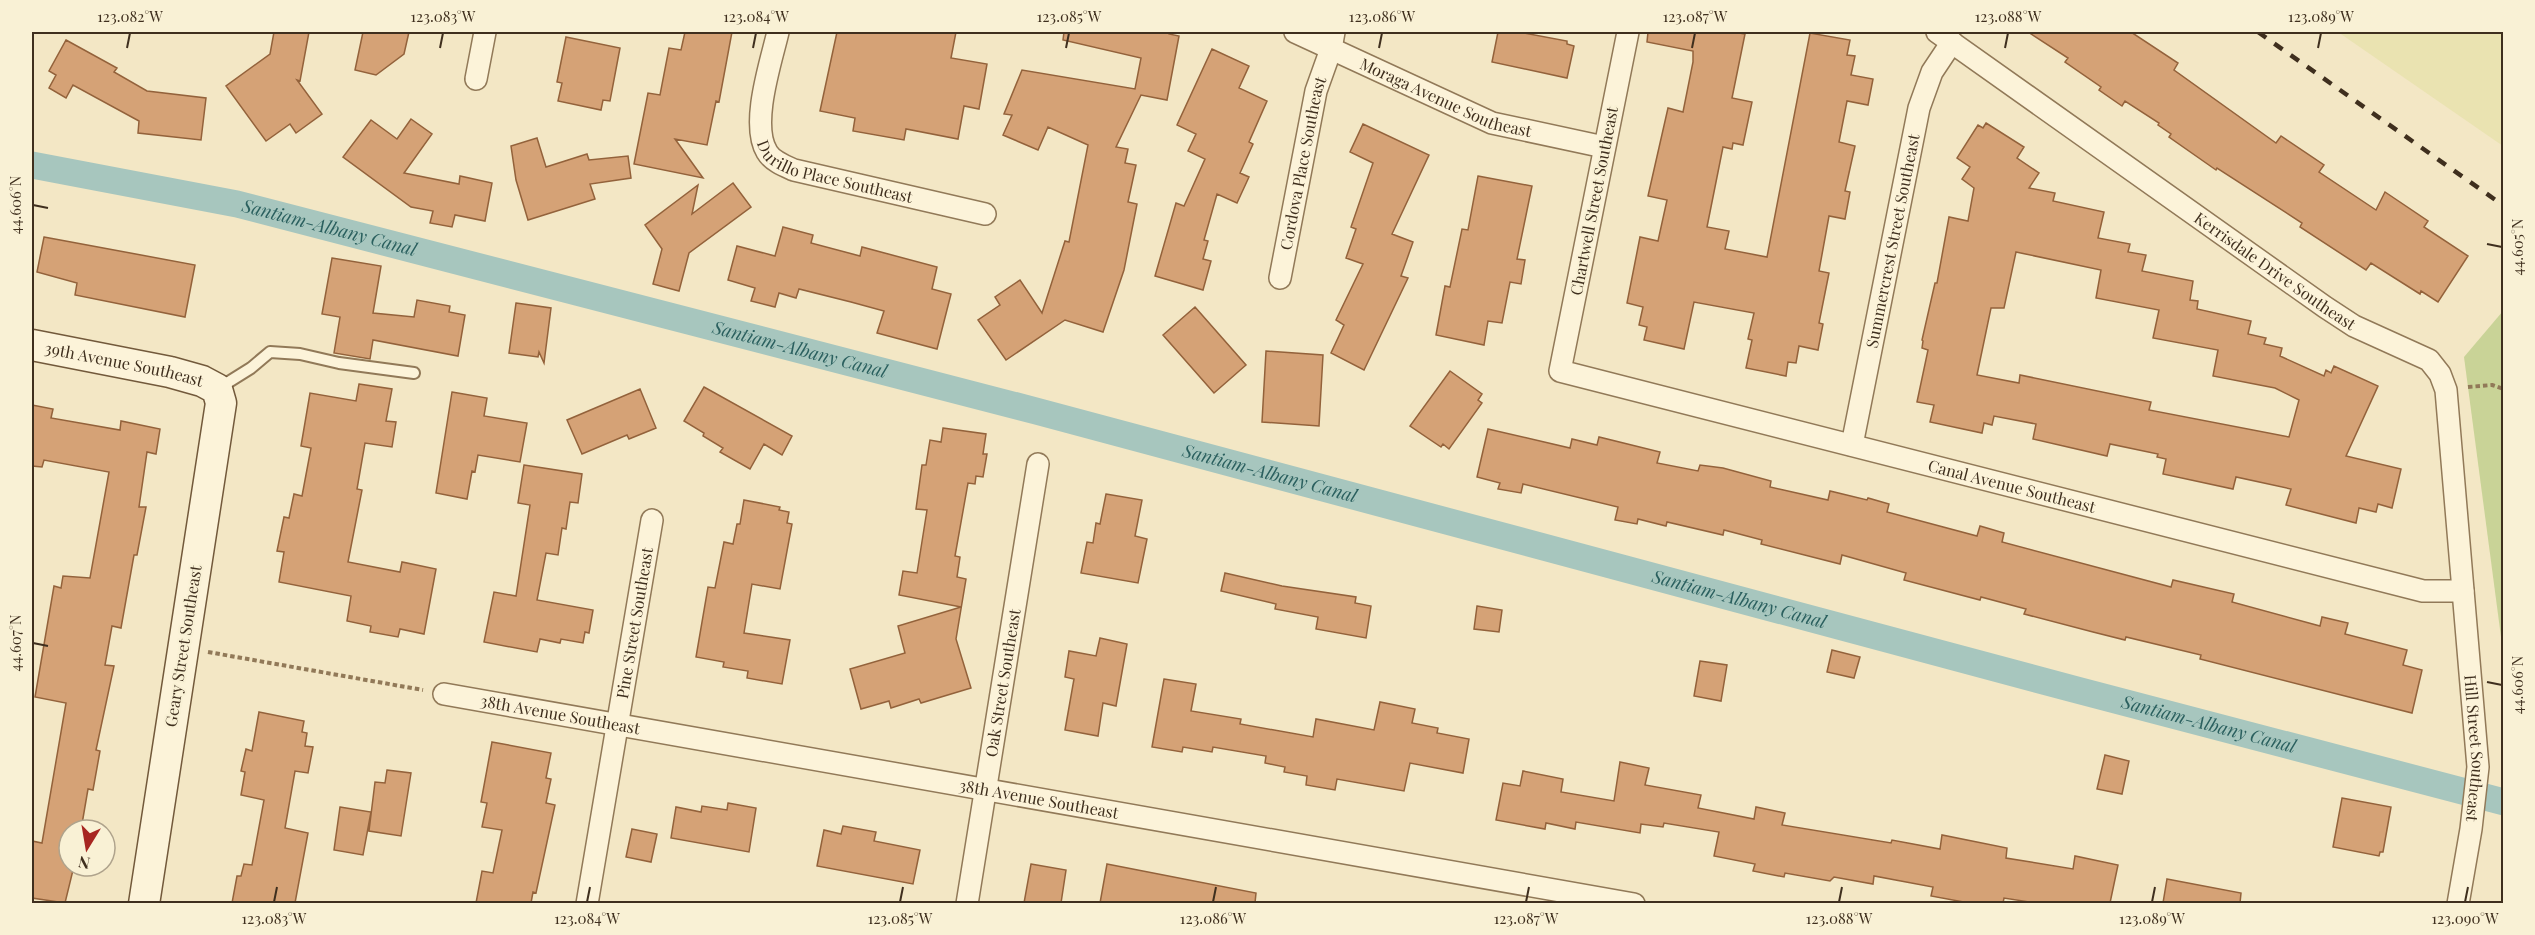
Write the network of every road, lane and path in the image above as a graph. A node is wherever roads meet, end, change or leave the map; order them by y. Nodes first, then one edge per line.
1 (485, 32) edge
2 (778, 32) edge
3 (1295, 32) edge
4 (1628, 32) edge
5 (1945, 37) edge
6 (1333, 40) edge
7 (476, 80) dead end
8 (1604, 147) junction
9 (985, 214) dead end
10 (1280, 278) dead end
11 (32, 345) edge
12 (1560, 371) joint
13 (414, 373) dead end
14 (217, 389) junction
15 (2504, 389) edge
16 (2446, 390) junction
17 (1852, 445) junction
18 (1038, 464) dead end
19 (652, 520) dead end
20 (2463, 591) junction
21 (183, 648) junction
22 (444, 694) joint
23 (616, 726) junction
24 (984, 788) junction
25 (144, 903) edge
26 (587, 903) edge
27 (967, 903) edge
28 (1634, 903) edge
29 (2458, 903) edge

1 - 7 street
2 - 9 street, Durillo Place Southeast
3 - 6 street, Moraga Avenue Southeast
4 - 8 street, Chartwell Street Southeast
5 - 16 street, Kerrisdale Drive Southeast
5 - 17 street, Summercrest Street Southeast
6 - 8 street, Moraga Avenue Southeast
6 - 10 street, Cordova Place Southeast
8 - 12 street, Chartwell Street Southeast
11 - 14 street, 39th Avenue Southeast
12 - 17 street, Canal Avenue Southeast
13 - 14 lane
14 - 21 street, Geary Street Southeast
15 - 16 path
16 - 20 street, Kerrisdale Drive Southeast
17 - 20 street, Canal Avenue Southeast
18 - 24 street, Oak Street Southeast
19 - 23 street, Pine Street Southeast
20 - 29 street, Hill Street Southeast
21 - 22 path
21 - 25 street, Geary Street Southeast
22 - 23 street, 38th Avenue Southeast
23 - 24 street, 38th Avenue Southeast
23 - 26 street, Pine Street Southeast
24 - 27 street, Oak Street Southeast
24 - 28 street, 38th Avenue Southeast

